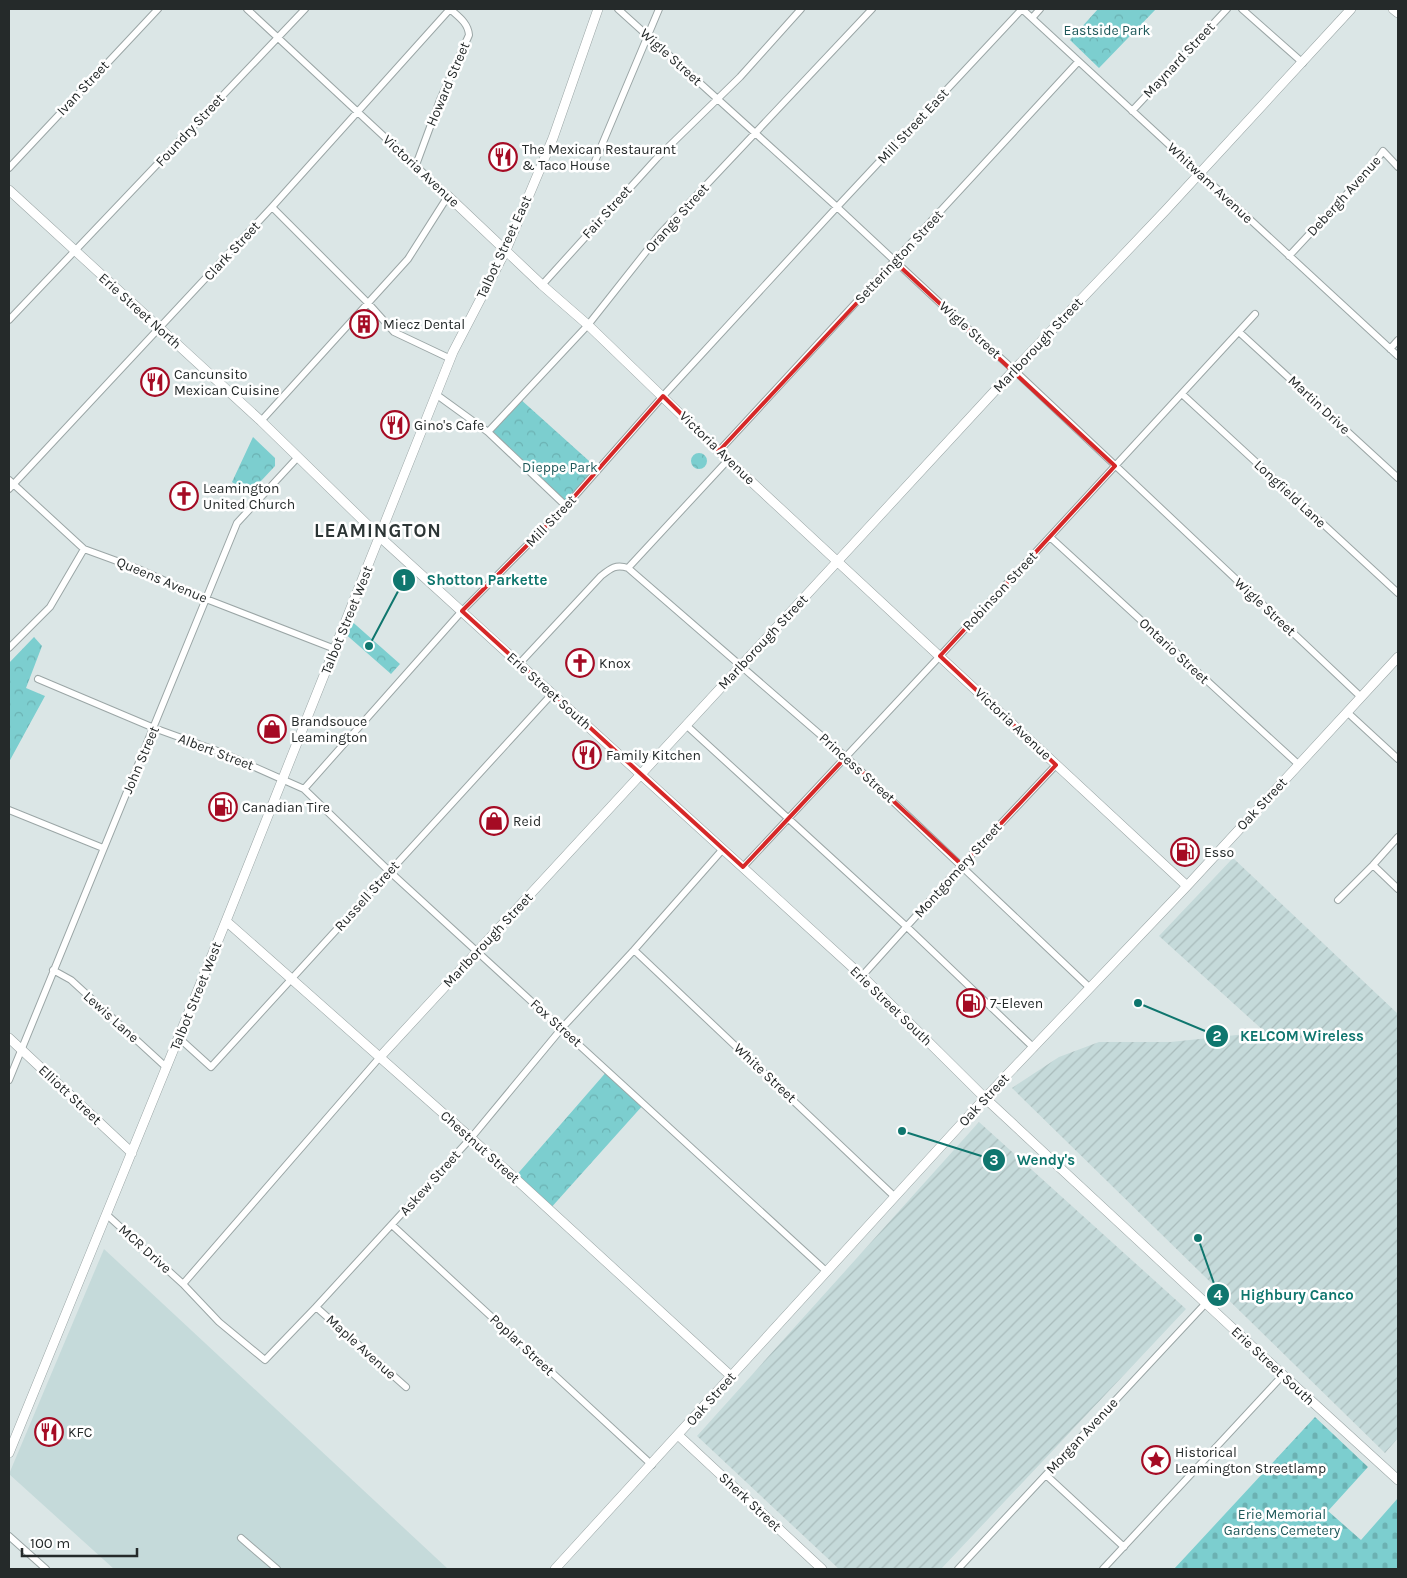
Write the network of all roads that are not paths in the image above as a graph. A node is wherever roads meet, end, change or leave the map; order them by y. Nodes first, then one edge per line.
1 (158, 9) edge
2 (247, 9) edge
3 (305, 9) edge
4 (450, 9) edge
5 (598, 9) edge
6 (618, 9) edge
7 (659, 9) edge
8 (800, 9) edge
9 (872, 9) edge
10 (1022, 9) edge
11 (1040, 9) edge
12 (1227, 9) edge
13 (1242, 9) edge
14 (1351, 9) edge
15 (1393, 9) edge
16 (1398, 13) edge
17 (1032, 18) junction
18 (648, 36) junction
19 (278, 38) junction
20 (1078, 62) junction
21 (1302, 63) junction
22 (717, 98) junction
23 (1132, 111) junction
24 (358, 112) junction
25 (756, 134) junction
26 (416, 165) junction
27 (593, 166) dead end
28 (1398, 167) edge
29 (9, 168) edge
30 (1200, 173) junction
31 (9, 190) edge
32 (448, 196) junction
33 (272, 207) junction
34 (837, 207) junction
35 (506, 250) junction
36 (75, 252) junction
37 (1289, 256) junction
38 (895, 262) junction
39 (542, 285) junction
40 (368, 303) junction
41 (1255, 314) dead end
42 (9, 320) edge
43 (588, 325) junction
44 (160, 328) junction
45 (1239, 332) junction
46 (1398, 340) edge
47 (1390, 349) junction
48 (1398, 356) edge
49 (451, 359) junction
50 (1014, 370) junction
51 (1182, 394) junction
52 (437, 395) junction
53 (663, 396) junction
54 (260, 421) junction
55 (488, 432) junction
56 (719, 451) junction
57 (298, 457) junction
58 (728, 460) junction
59 (1115, 466) junction
60 (1398, 478) edge
61 (10, 484) edge
62 (566, 506) junction
63 (380, 537) junction
64 (1050, 537) junction
65 (84, 549) junction
66 (838, 561) junction
67 (628, 568) junction
68 (1398, 593) edge
69 (206, 599) junction
70 (462, 611) junction
71 (9, 648) edge
72 (335, 649) junction
73 (940, 656) junction
74 (1398, 657) edge
75 (519, 664) junction
76 (740, 666) junction
77 (38, 679) dead end
78 (552, 694) junction
79 (1361, 697) junction
80 (1347, 712) junction
81 (686, 725) junction
82 (154, 728) junction
83 (846, 757) junction
84 (1398, 760) edge
85 (1298, 764) junction
86 (1056, 765) junction
87 (641, 775) junction
88 (283, 779) junction
89 (304, 789) junction
90 (9, 810) edge
91 (788, 820) junction
92 (1398, 837) edge
93 (103, 848) junction
94 (723, 850) junction
95 (962, 865) junction
96 (1373, 866) junction
97 (743, 867) junction
98 (389, 871) junction
99 (1187, 886) junction
100 (1398, 888) edge
101 (1338, 900) dead end
102 (226, 921) junction
103 (907, 927) junction
104 (634, 950) junction
105 (478, 952) junction
106 (53, 970) junction
107 (862, 976) junction
108 (292, 979) junction
109 (1090, 988) junction
110 (562, 1028) junction
111 (9, 1038) edge
112 (179, 1038) junction
113 (1034, 1048) junction
114 (22, 1050) junction
115 (380, 1057) junction
116 (167, 1068) junction
117 (9, 1080) edge
118 (985, 1098) junction
119 (471, 1138) junction
120 (132, 1153) junction
121 (895, 1197) junction
122 (106, 1214) junction
123 (392, 1225) junction
124 (827, 1272) junction
125 (183, 1284) junction
126 (1206, 1303) junction
127 (316, 1307) junction
128 (1283, 1376) junction
129 (732, 1377) junction
130 (406, 1387) dead end
131 (678, 1435) junction
132 (9, 1453) edge
133 (652, 1464) junction
134 (1046, 1475) junction
135 (1398, 1480) edge
136 (9, 1536) edge
137 (241, 1538) dead end
138 (1124, 1547) junction
139 (46, 1569) edge
140 (277, 1569) edge
141 (555, 1569) edge
142 (822, 1569) edge
143 (958, 1569) edge
144 (1104, 1569) edge

1 - 29 street, Ivan Street
2 - 19 street, Victoria Avenue
3 - 19 street, Foundry Street
4 - 24 street, Clark Street
4 - 26 street, Howard Street
5 - 35 street, Talbot Street East
6 - 18 street, Wigle Street
7 - 18 street
8 - 22 street, Fair Street
9 - 25 street, Orange Street
10 - 17 street, Whitwam Avenue
10 - 34 street, Mill Street East
11 - 17 street
12 - 23 street, Maynard Street
13 - 21 street
14 - 21 street, Marlborough Street
15 - 16 street
17 - 20 street, Whitwam Avenue
18 - 22 street, Wigle Street
18 - 27 street
19 - 24 street, Victoria Avenue
19 - 36 street, Foundry Street
20 - 23 street, Whitwam Avenue
20 - 38 street, Setterington Street
21 - 30 street, Marlborough Street
22 - 25 street, Wigle Street
22 - 39 street, Fair Street
23 - 30 street, Whitwam Avenue
24 - 26 street, Victoria Avenue
24 - 33 street, Clark Street
25 - 34 street, Wigle Street
25 - 43 street, Orange Street
26 - 32 street, Victoria Avenue
28 - 37 street, Debergh Avenue
30 - 37 street, Whitwam Avenue
30 - 50 street, Marlborough Street
31 - 36 street, Erie Street North
32 - 35 street, Victoria Avenue
32 - 40 street
33 - 40 street
33 - 44 street, Clark Street
34 - 38 street, Wigle Street
34 - 53 street, Mill Street
35 - 39 street, Victoria Avenue
35 - 49 street, Talbot Street East
36 - 42 street, Foundry Street
36 - 44 street, Erie Street North
37 - 47 street, Whitwam Avenue
38 - 50 street, Wigle Street
38 - 56 street, Setterington Street
39 - 43 street, Victoria Avenue
40 - 49 street
40 - 54 street
41 - 45 street, Robinson Street
43 - 53 street, Victoria Avenue
43 - 55 street, Orange Street
44 - 54 street, Erie Street North
44 - 61 street, Clark Street
45 - 51 street, Robinson Street
45 - 60 street, Martin Drive
46 - 47 street
47 - 48 street, Whitwam Avenue
49 - 52 street, Talbot Street East
50 - 59 street, Wigle Street
50 - 66 street, Marlborough Street
51 - 59 street, Robinson Street
51 - 68 street, Longfield Lane
52 - 55 street
52 - 63 street, Talbot Street East
53 - 56 street, Victoria Avenue
53 - 62 street, Mill Street
54 - 57 street, Erie Street North
55 - 62 street
56 - 58 street, Victoria Avenue
57 - 63 street, Erie Street North
57 - 69 street, John Street
58 - 66 street, Victoria Avenue
58 - 67 street
59 - 64 street, Robinson Street
59 - 79 street, Wigle Street
61 - 65 street, Queens Avenue
62 - 70 street, Mill Street
63 - 70 street, Erie Street South
63 - 72 street, Talbot Street West
64 - 73 street, Robinson Street
64 - 85 street, Ontario Street
65 - 69 street, Queens Avenue
65 - 71 street
66 - 73 street, Victoria Avenue
66 - 76 street, Marlborough Street
67 - 75 street
67 - 76 street, Princess Street
69 - 72 street, Queens Avenue
69 - 82 street, John Street
70 - 75 street, Erie Street South
70 - 89 street, Mill Street
72 - 88 street, Talbot Street West
73 - 83 street, Robinson Street
73 - 86 street, Victoria Avenue
74 - 79 street, Oak Street
75 - 78 street, Erie Street South
76 - 81 street, Marlborough Street
76 - 83 street, Princess Street
77 - 82 street, Albert Street
78 - 87 street, Erie Street South
78 - 98 street, Russell Street
79 - 80 street, Oak Street
80 - 84 street
80 - 85 street, Oak Street
81 - 87 street, Marlborough Street
81 - 91 street
82 - 88 street, Albert Street
82 - 93 street, John Street
83 - 91 street, Robinson Street
83 - 95 street, Princess Street
85 - 99 street, Oak Street
86 - 95 street, Montgomery Street
86 - 99 street, Victoria Avenue
87 - 94 street, Erie Street South
87 - 105 street, Marlborough Street
88 - 89 street, Fox Street
88 - 102 street, Talbot Street West
89 - 98 street, Fox Street
90 - 93 street
91 - 97 street, Robinson Street
91 - 103 street
92 - 96 street
93 - 106 street, John Street
94 - 97 street, Erie Street South
94 - 104 street, Askew Street
95 - 103 street, Montgomery Street
95 - 109 street, Princess Street
96 - 100 street
96 - 101 street
97 - 107 street, Erie Street South
98 - 105 street, Fox Street
98 - 108 street, Russell Street
99 - 109 street, Oak Street
102 - 108 street, Chestnut Street
102 - 112 street, Talbot Street West
103 - 107 street, Montgomery Street
103 - 113 street
104 - 110 street, Askew Street
104 - 121 street, White Street
105 - 110 street, Fox Street
105 - 115 street, Marlborough Street
106 - 114 street, John Street
106 - 116 street, Lewis Lane
107 - 118 street, Erie Street South
108 - 112 street, Russell Street
108 - 115 street, Chestnut Street
109 - 113 street, Oak Street
110 - 119 street, Askew Street
110 - 124 street, Fox Street
111 - 114 street, Elliott Street
112 - 116 street, Talbot Street West
113 - 118 street, Oak Street
114 - 117 street, John Street
114 - 120 street, Elliott Street
115 - 119 street, Chestnut Street
115 - 125 street, Marlborough Street
116 - 120 street, Talbot Street West
118 - 121 street, Oak Street
118 - 126 street, Erie Street South
119 - 123 street, Askew Street
119 - 129 street, Chestnut Street
120 - 122 street, Talbot Street West
121 - 124 street, Oak Street
122 - 125 street, MCR Drive
122 - 132 street, Talbot Street West
123 - 127 street, Askew Street
123 - 133 street, Poplar Street
124 - 129 street, Oak Street
125 - 127 street, Askew Street
126 - 128 street, Erie Street South
126 - 134 street, Morgan Avenue
127 - 130 street, Maple Avenue
128 - 135 street, Erie Street South
128 - 138 street
129 - 131 street, Oak Street
131 - 133 street, Oak Street
131 - 142 street, Sherk Street
133 - 141 street, Oak Street
134 - 138 street
134 - 143 street, Morgan Avenue
136 - 139 street
137 - 140 street
138 - 144 street

